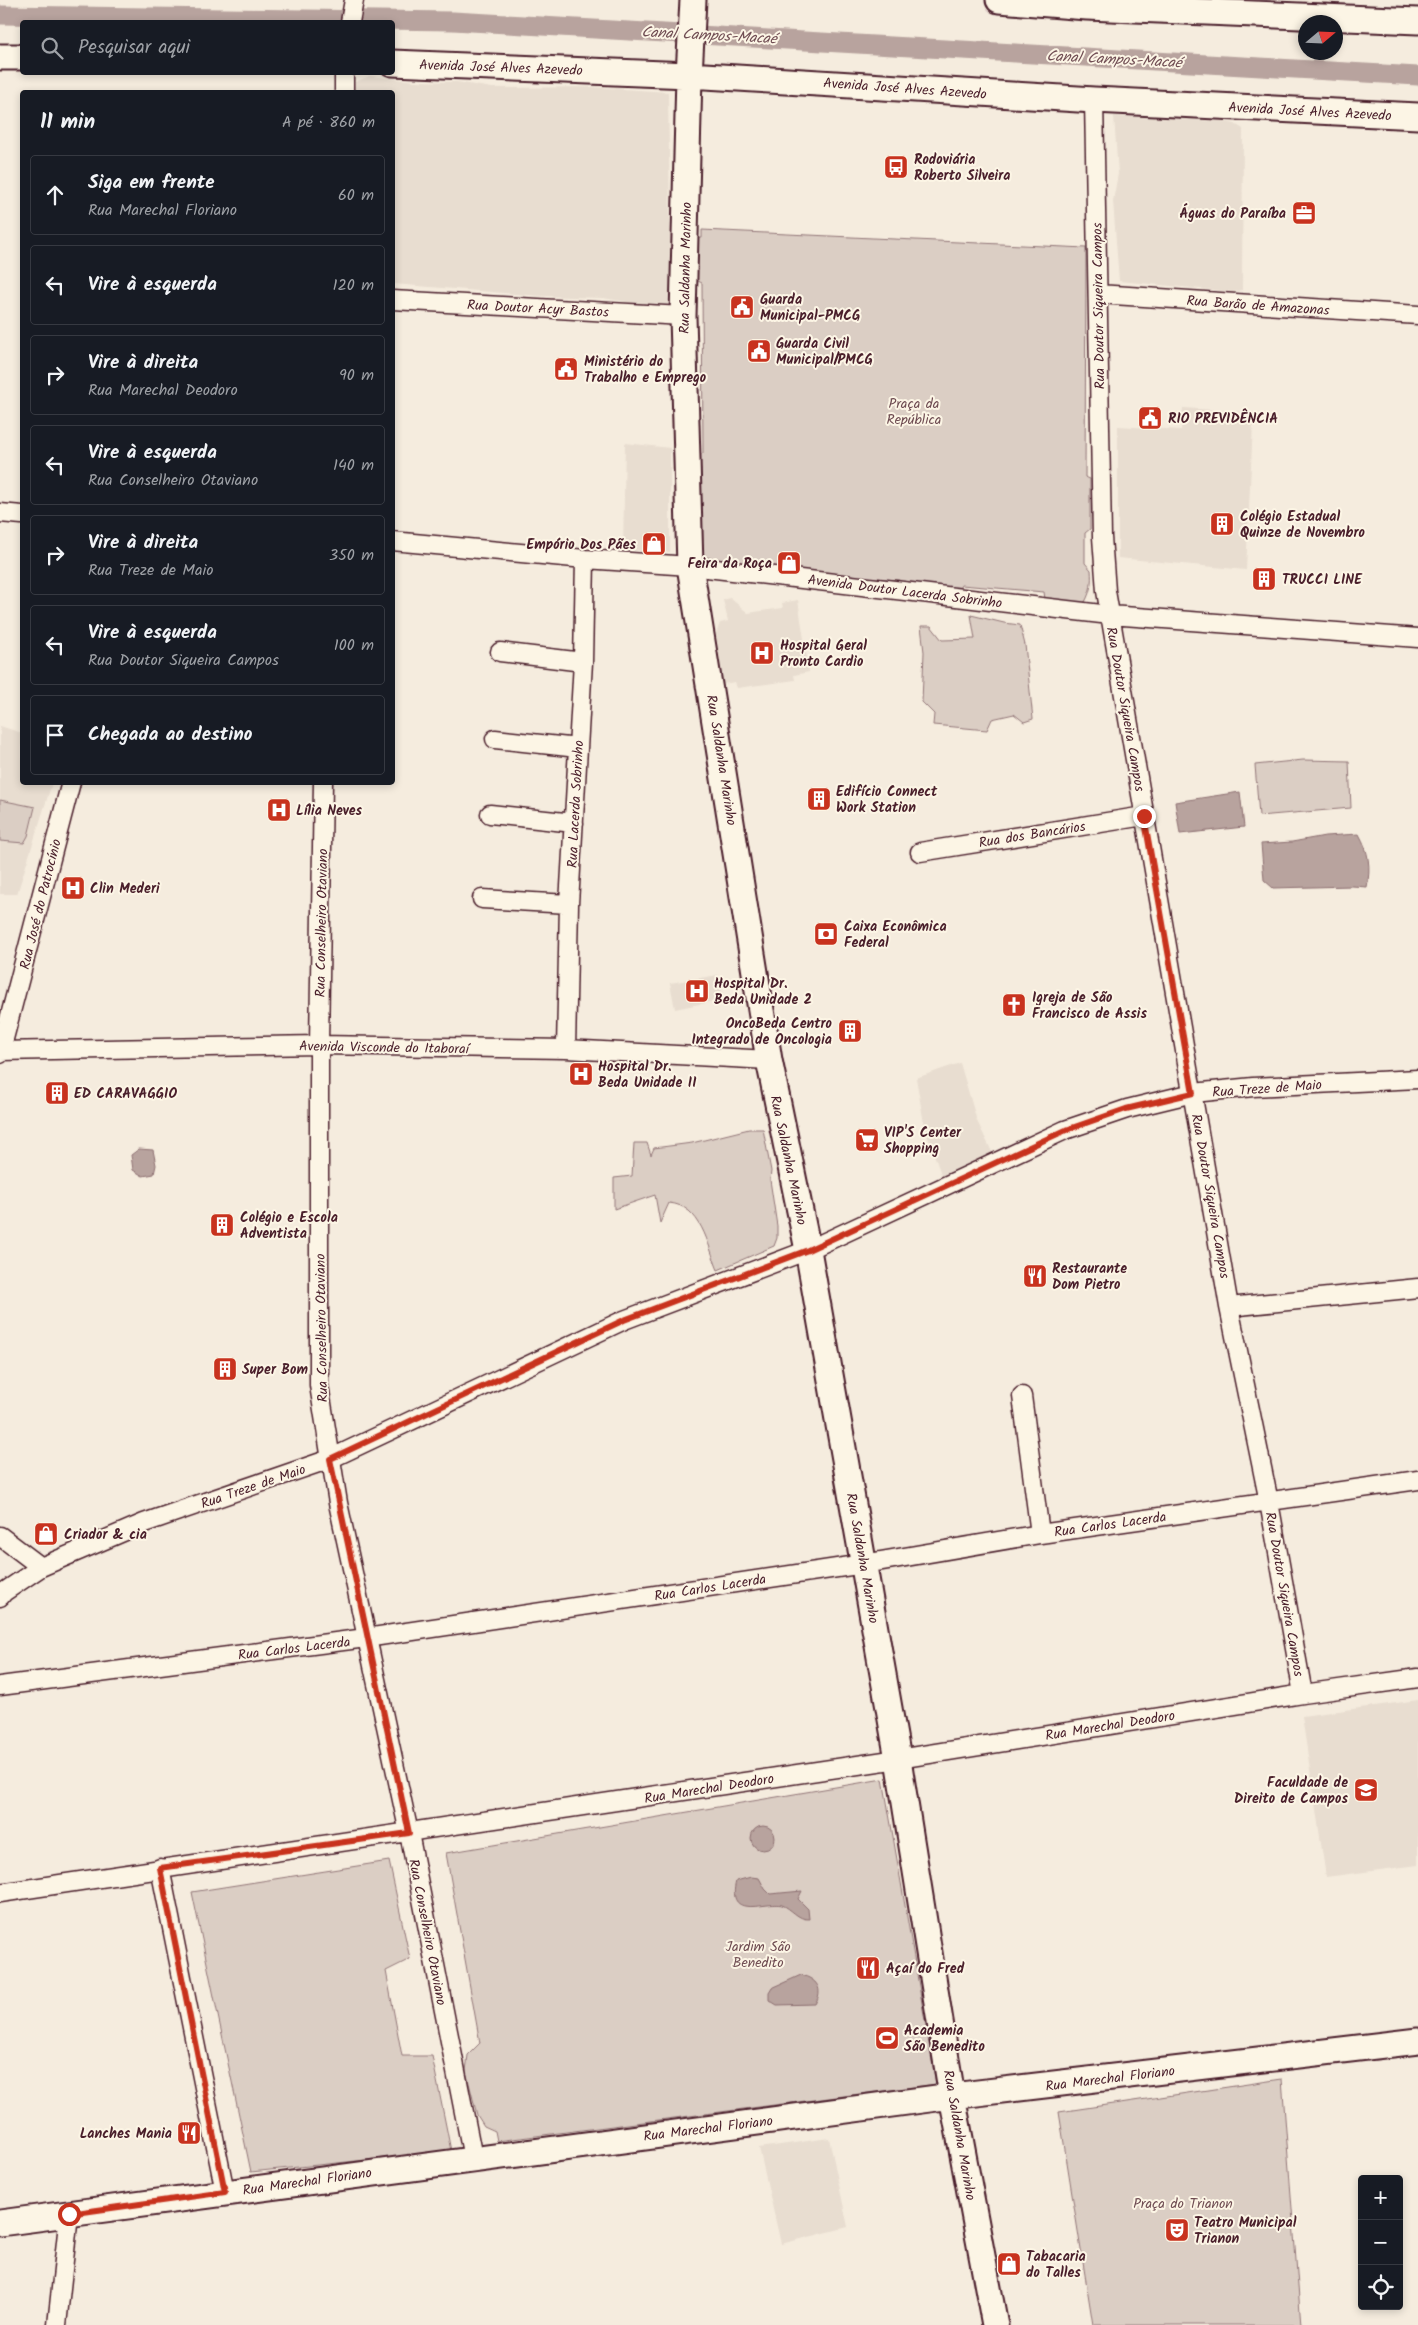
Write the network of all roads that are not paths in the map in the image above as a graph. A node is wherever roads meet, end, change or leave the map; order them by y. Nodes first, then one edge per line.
1 (354, 0) edge
2 (999, 0) edge
3 (1087, 3) edge
4 (693, 8) edge
5 (350, 20) edge
6 (1418, 21) edge
7 (0, 57) edge
8 (20, 57) edge
9 (395, 63) edge
10 (344, 75) edge
11 (689, 75) junction
12 (344, 90) edge
13 (1094, 100) junction
14 (1418, 116) edge
15 (1098, 294) junction
16 (395, 300) edge
17 (1418, 315) edge
18 (683, 316) junction
19 (0, 514) edge
20 (20, 515) edge
21 (395, 541) edge
22 (585, 559) junction
23 (690, 566) junction
24 (1110, 615) junction
25 (1418, 638) edge
26 (500, 652) dead end
27 (583, 662) junction
28 (495, 739) dead end
29 (578, 748) junction
30 (70, 785) edge
31 (323, 785) edge
32 (490, 814) dead end
33 (1144, 816) junction
34 (574, 822) junction
35 (920, 852) dead end
36 (482, 899) dead end
37 (569, 904) junction
38 (319, 1045) junction
39 (566, 1049) junction
40 (0, 1052) edge
41 (769, 1060) junction
42 (1418, 1079) edge
43 (1193, 1093) junction
44 (808, 1250) junction
45 (1418, 1288) edge
46 (1230, 1306) junction
47 (1022, 1396) dead end
48 (330, 1459) junction
49 (1418, 1480) edge
50 (1269, 1502) junction
51 (1040, 1534) junction
52 (0, 1536) edge
53 (864, 1564) junction
54 (41, 1567) junction
55 (0, 1597) edge
56 (366, 1638) junction
57 (1418, 1678) edge
58 (0, 1686) edge
59 (1303, 1694) junction
60 (898, 1759) junction
61 (409, 1833) junction
62 (160, 1868) junction
63 (0, 1892) edge
64 (1418, 2041) edge
65 (952, 2096) junction
66 (473, 2158) junction
67 (225, 2192) junction
68 (69, 2214) junction
69 (0, 2223) edge
70 (57, 2325) edge
71 (995, 2325) edge

1 - 5 street
2 - 3 main road
3 - 6 main road
4 - 11 main road, Rua Saldanha Marinho
7 - 8 main road
9 - 11 main road, Avenida José Alves Azevedo
10 - 12 street
11 - 13 main road, Avenida José Alves Azevedo
11 - 18 main road, Rua Saldanha Marinho
13 - 14 main road, Avenida José Alves Azevedo
13 - 15 street, Rua Doutor Siqueira Campos
15 - 17 street, Rua Barão de Amazonas
15 - 24 street, Rua Doutor Siqueira Campos
16 - 18 street, Rua Doutor Acyr Bastos
18 - 23 main road, Rua Saldanha Marinho
19 - 20 street
21 - 22 street, Avenida Doutor Lacerda Sobrinho
22 - 23 street, Avenida Doutor Lacerda Sobrinho
22 - 27 street, Rua Lacerda Sobrinho
23 - 24 street, Avenida Doutor Lacerda Sobrinho
23 - 41 main road, Rua Saldanha Marinho
24 - 25 street, Avenida Doutor Lacerda Sobrinho
24 - 33 street, Rua Doutor Siqueira Campos
26 - 27 street
27 - 29 street, Rua Lacerda Sobrinho
28 - 29 street
29 - 34 street, Rua Lacerda Sobrinho
30 - 40 street, Rua José do Patrocínio
31 - 38 street, Rua Conselheiro Otaviano
32 - 34 street
33 - 35 street, Rua dos Bancários
33 - 43 street, Rua Doutor Siqueira Campos
34 - 37 street, Rua Lacerda Sobrinho
36 - 37 street
37 - 39 street, Rua Lacerda Sobrinho
38 - 39 street, Avenida Visconde do Itaboraí
38 - 40 street, Avenida Visconde do Itaboraí
38 - 48 street, Rua Conselheiro Otaviano
39 - 41 street, Avenida Visconde do Itaboraí
41 - 44 main road, Rua Saldanha Marinho
42 - 43 street, Rua Treze de Maio
43 - 44 street, Rua Treze de Maio
43 - 46 street, Rua Doutor Siqueira Campos
44 - 48 street, Rua Treze de Maio
44 - 53 main road, Rua Saldanha Marinho
45 - 46 street
46 - 50 street, Rua Doutor Siqueira Campos
47 - 51 street
48 - 54 street, Rua Treze de Maio
48 - 56 street, Rua Conselheiro Otaviano
49 - 50 street, Rua Carlos Lacerda
50 - 51 street, Rua Carlos Lacerda
50 - 59 street, Rua Doutor Siqueira Campos
51 - 53 street, Rua Carlos Lacerda
52 - 54 street
53 - 56 street, Rua Carlos Lacerda
53 - 60 main road, Rua Saldanha Marinho
54 - 55 street, Rua Treze de Maio
56 - 58 street, Rua Carlos Lacerda
56 - 61 street, Rua Conselheiro Otaviano
57 - 59 street, Rua Marechal Deodoro
59 - 60 street, Rua Marechal Deodoro
60 - 61 street, Rua Marechal Deodoro
60 - 65 main road, Rua Saldanha Marinho
61 - 62 street, Rua Marechal Deodoro
61 - 66 street, Rua Conselheiro Otaviano
62 - 63 street, Rua Marechal Deodoro
62 - 67 street
64 - 65 main road, Rua Marechal Floriano
65 - 66 main road, Rua Marechal Floriano
65 - 71 main road, Rua Saldanha Marinho
66 - 67 main road, Rua Marechal Floriano
67 - 68 main road, Rua Marechal Floriano
68 - 69 main road, Rua Marechal Floriano
68 - 70 street

